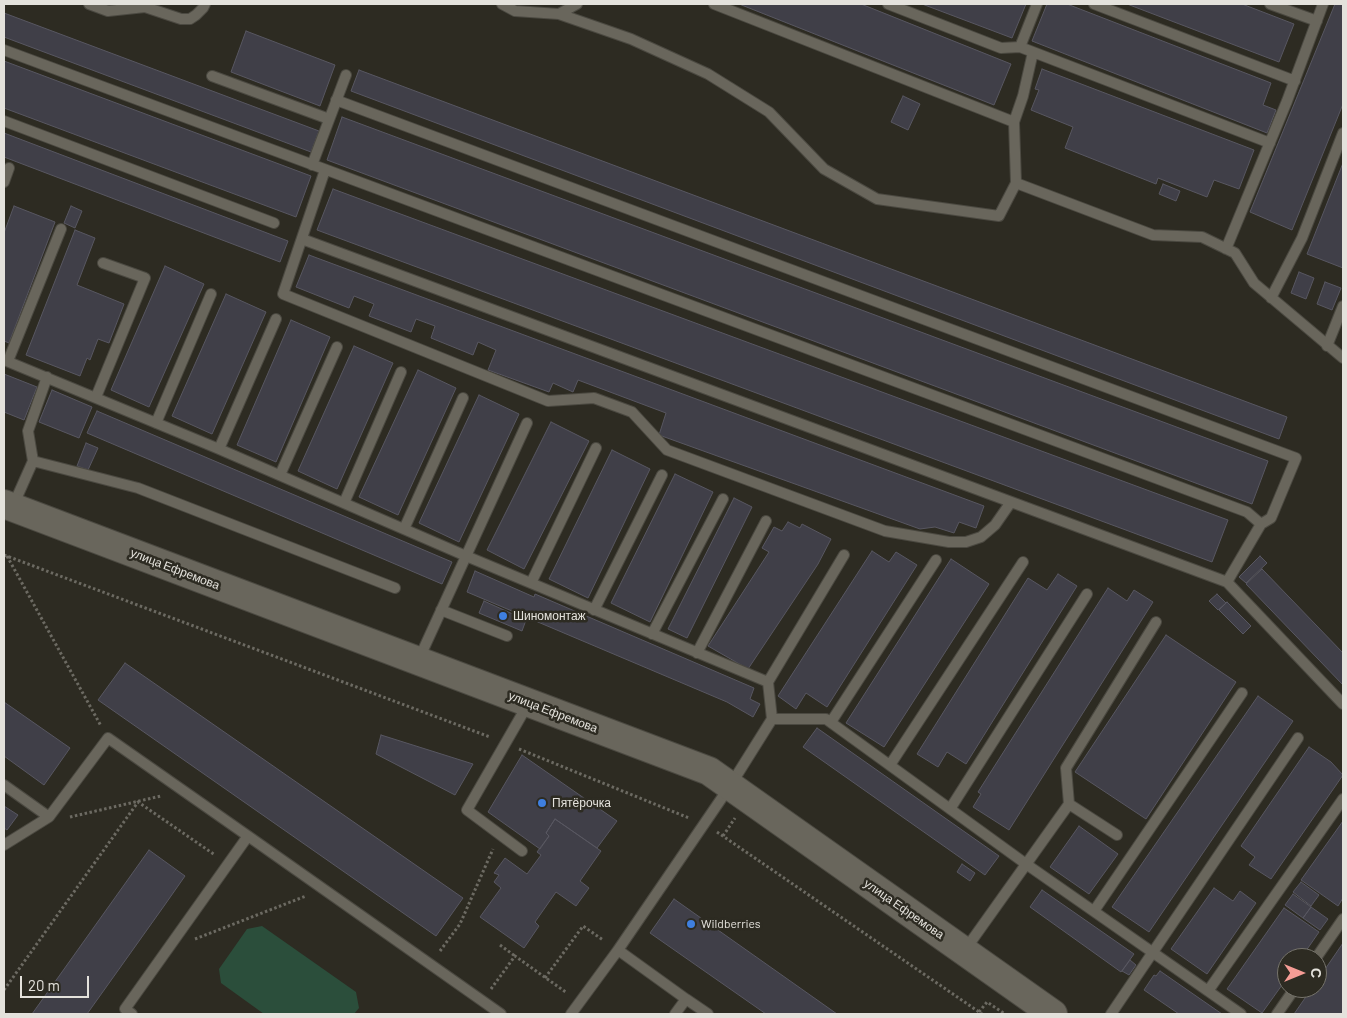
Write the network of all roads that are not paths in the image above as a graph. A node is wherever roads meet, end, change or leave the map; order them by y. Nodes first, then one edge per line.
1 (89, 4) edge
2 (205, 4) edge
3 (502, 4) edge
4 (576, 4) edge
5 (714, 4) edge
6 (888, 4) edge
7 (1037, 4) edge
8 (1094, 4) edge
9 (1270, 4) edge
10 (1323, 4) edge
11 (559, 14) junction
12 (1317, 21) junction
13 (1020, 47) junction
14 (4, 50) edge
15 (1033, 52) junction
16 (346, 75) dead end
17 (212, 76) dead end
18 (1295, 81) junction
19 (336, 100) junction
20 (329, 119) junction
21 (4, 121) edge
22 (1014, 122) junction
23 (1343, 134) edge
24 (1270, 143) junction
25 (312, 165) junction
26 (9, 168) dead end
27 (325, 170) junction
28 (4, 182) edge
29 (1016, 183) junction
30 (274, 223) dead end
31 (61, 229) dead end
32 (302, 239) junction
33 (1226, 249) junction
34 (103, 264) dead end
35 (210, 294) dead end
36 (1270, 298) junction
37 (1343, 306) edge
38 (276, 319) dead end
39 (1327, 346) junction
40 (337, 347) dead end
41 (1343, 358) edge
42 (6, 360) edge
43 (401, 372) dead end
44 (47, 377) junction
45 (96, 398) junction
46 (464, 398) dead end
47 (156, 422) junction
48 (528, 423) dead end
49 (596, 448) dead end
50 (219, 449) junction
51 (33, 461) junction
52 (280, 475) junction
53 (662, 475) dead end
54 (723, 498) dead end
55 (1011, 502) junction
56 (344, 503) junction
57 (8, 506) edge
58 (766, 521) dead end
59 (1261, 524) junction
60 (404, 530) junction
61 (844, 555) dead end
62 (466, 556) junction
63 (936, 560) dead end
64 (1023, 562) dead end
65 (1227, 582) junction
66 (531, 583) junction
67 (395, 588) dead end
68 (1087, 594) dead end
69 (441, 610) junction
70 (594, 610) junction
71 (1156, 622) dead end
72 (652, 634) junction
73 (507, 636) dead end
74 (697, 653) junction
75 (418, 661) junction
76 (768, 682) junction
77 (1242, 693) dead end
78 (528, 703) junction
79 (1343, 704) edge
80 (772, 719) junction
81 (831, 722) junction
82 (1298, 738) dead end
83 (890, 765) junction
84 (4, 785) edge
85 (730, 786) junction
86 (1343, 799) edge
87 (1069, 804) junction
88 (950, 808) junction
89 (49, 817) junction
90 (1117, 834) dead end
91 (248, 836) junction
92 (4, 845) edge
93 (522, 851) dead end
94 (1026, 864) junction
95 (1094, 911) junction
96 (1343, 919) edge
97 (1323, 948) edge
98 (618, 950) junction
99 (964, 951) junction
100 (1153, 952) junction
101 (1208, 991) junction
102 (1288, 998) edge
103 (686, 999) junction
104 (126, 1013) edge
105 (501, 1014) edge
106 (571, 1014) edge
107 (675, 1014) edge
108 (708, 1014) edge
109 (1053, 1014) edge
110 (1111, 1014) edge
111 (1241, 1014) edge
112 (1277, 1014) edge

1 - 2 lane
3 - 11 lane
4 - 11 lane
5 - 22 lane
6 - 13 lane
7 - 13 lane
8 - 18 lane
9 - 12 lane
10 - 12 lane
11 - 29 lane
12 - 18 lane
13 - 15 lane
14 - 25 lane
15 - 22 lane
15 - 24 lane
16 - 19 lane
17 - 20 lane
18 - 24 lane
19 - 20 lane
19 - 59 lane
20 - 25 lane
21 - 30 lane
22 - 29 lane
23 - 36 lane
24 - 33 lane
25 - 27 lane
26 - 28 lane
27 - 32 lane
27 - 59 lane
29 - 33 lane
31 - 42 lane
32 - 55 lane
32 - 55 lane
33 - 36 lane
34 - 45 lane
35 - 47 lane
36 - 39 lane
37 - 39 lane
38 - 50 lane
39 - 41 lane
40 - 52 lane
42 - 44 lane
43 - 56 lane
44 - 45 lane
44 - 51 lane
45 - 47 lane
46 - 60 lane
47 - 50 lane
48 - 62 lane
49 - 66 lane
50 - 52 lane
51 - 57 lane
51 - 67 lane
52 - 56 lane
53 - 70 lane
54 - 72 lane
55 - 65 lane
56 - 60 lane
57 - 75 street, улица Ефремова
58 - 74 lane
59 - 65 lane
60 - 62 lane
61 - 76 lane
62 - 66 lane
62 - 69 lane
63 - 81 lane
64 - 83 lane
65 - 79 lane
66 - 70 lane
68 - 88 lane
69 - 73 lane
69 - 75 lane
70 - 72 lane
71 - 87 lane
72 - 74 lane
74 - 76 lane
75 - 78 street, улица Ефремова
76 - 80 lane
77 - 95 lane
78 - 85 street, улица Ефремова
78 - 93 lane
80 - 81 lane
80 - 85 lane
81 - 83 lane
82 - 100 lane
83 - 88 lane
84 - 89 lane
85 - 98 lane
85 - 99 street, улица Ефремова
86 - 101 lane
87 - 90 lane
87 - 94 lane
88 - 94 lane
89 - 91 lane
89 - 92 lane
91 - 104 lane
91 - 105 lane
94 - 95 lane
94 - 99 lane
95 - 100 lane
96 - 97 lane
98 - 103 lane
98 - 106 lane
99 - 109 street, улица Ефремова
100 - 101 lane
100 - 110 lane
101 - 111 lane
102 - 112 lane
103 - 107 lane
103 - 108 lane

